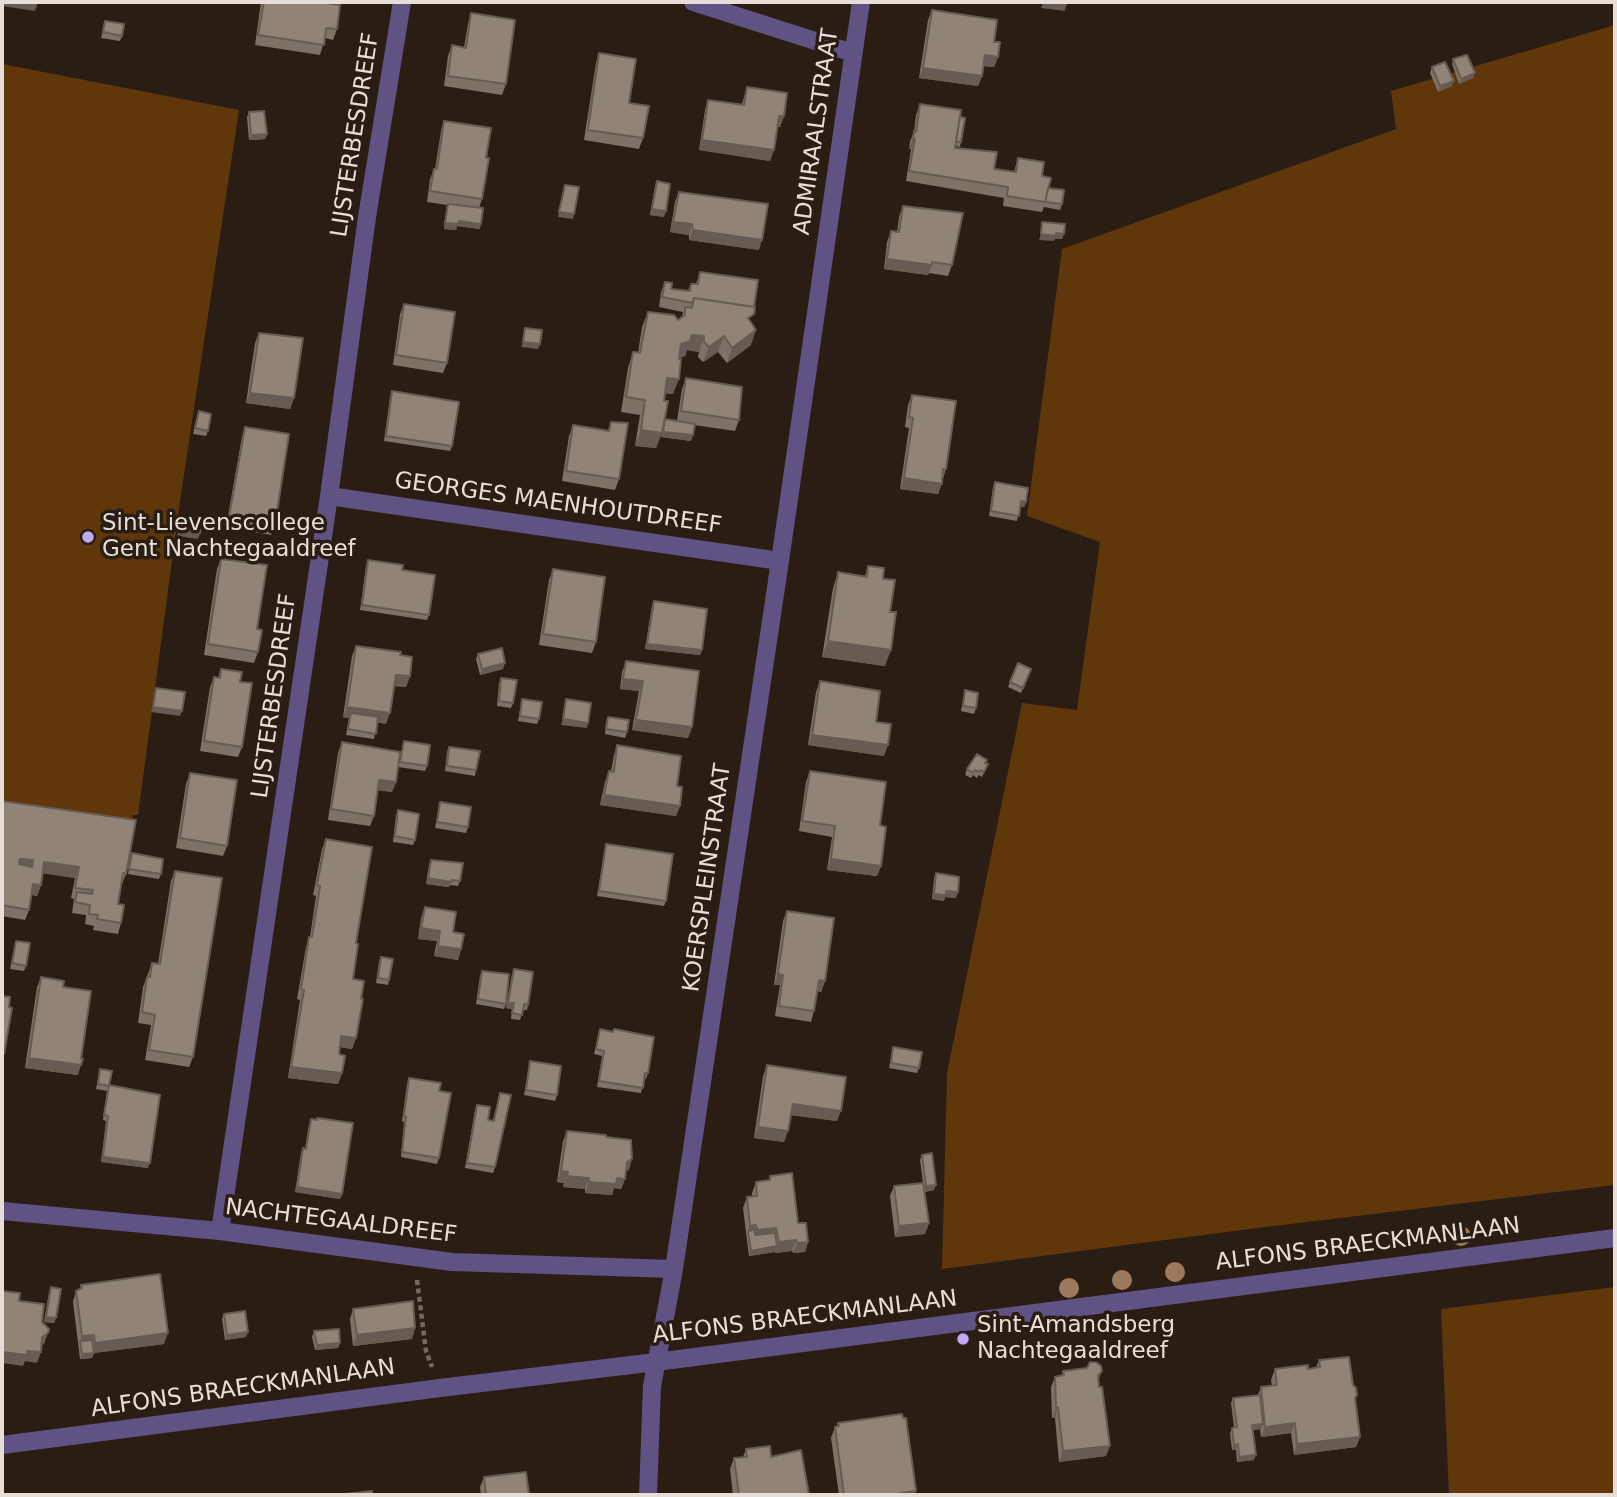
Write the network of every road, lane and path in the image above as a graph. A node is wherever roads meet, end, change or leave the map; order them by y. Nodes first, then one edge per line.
1 (402, 2) edge
2 (693, 2) edge
3 (861, 2) edge
4 (853, 52) junction
5 (821, 269) joint
6 (329, 496) junction
7 (780, 561) junction
8 (2, 1211) edge
9 (219, 1231) junction
10 (1615, 1238) edge
11 (414, 1256) junction
12 (674, 1269) junction
13 (656, 1362) junction
14 (440, 1388) junction
15 (2, 1446) edge
16 (649, 1495) edge

1 - 6 street, LIJSTERBESDREEF
2 - 4 street
3 - 4 street, ADMIRAALSTRAAT
4 - 5 street, ADMIRAALSTRAAT
5 - 7 street, KOERSPLEINSTRAAT
6 - 7 street, GEORGES MAENHOUTDREEF
6 - 9 street, LIJSTERBESDREEF
7 - 12 street, KOERSPLEINSTRAAT
8 - 9 street, NACHTEGAALDREEF
9 - 11 street, NACHTEGAALDREEF
10 - 13 street, ALFONS BRAECKMANLAAN
11 - 12 street, NACHTEGAALDREEF
11 - 14 path
12 - 13 street, KOERSPLEINSTRAAT
13 - 14 street, ALFONS BRAECKMANLAAN
13 - 16 street, KOERSPLEINSTRAAT
14 - 15 street, ALFONS BRAECKMANLAAN

